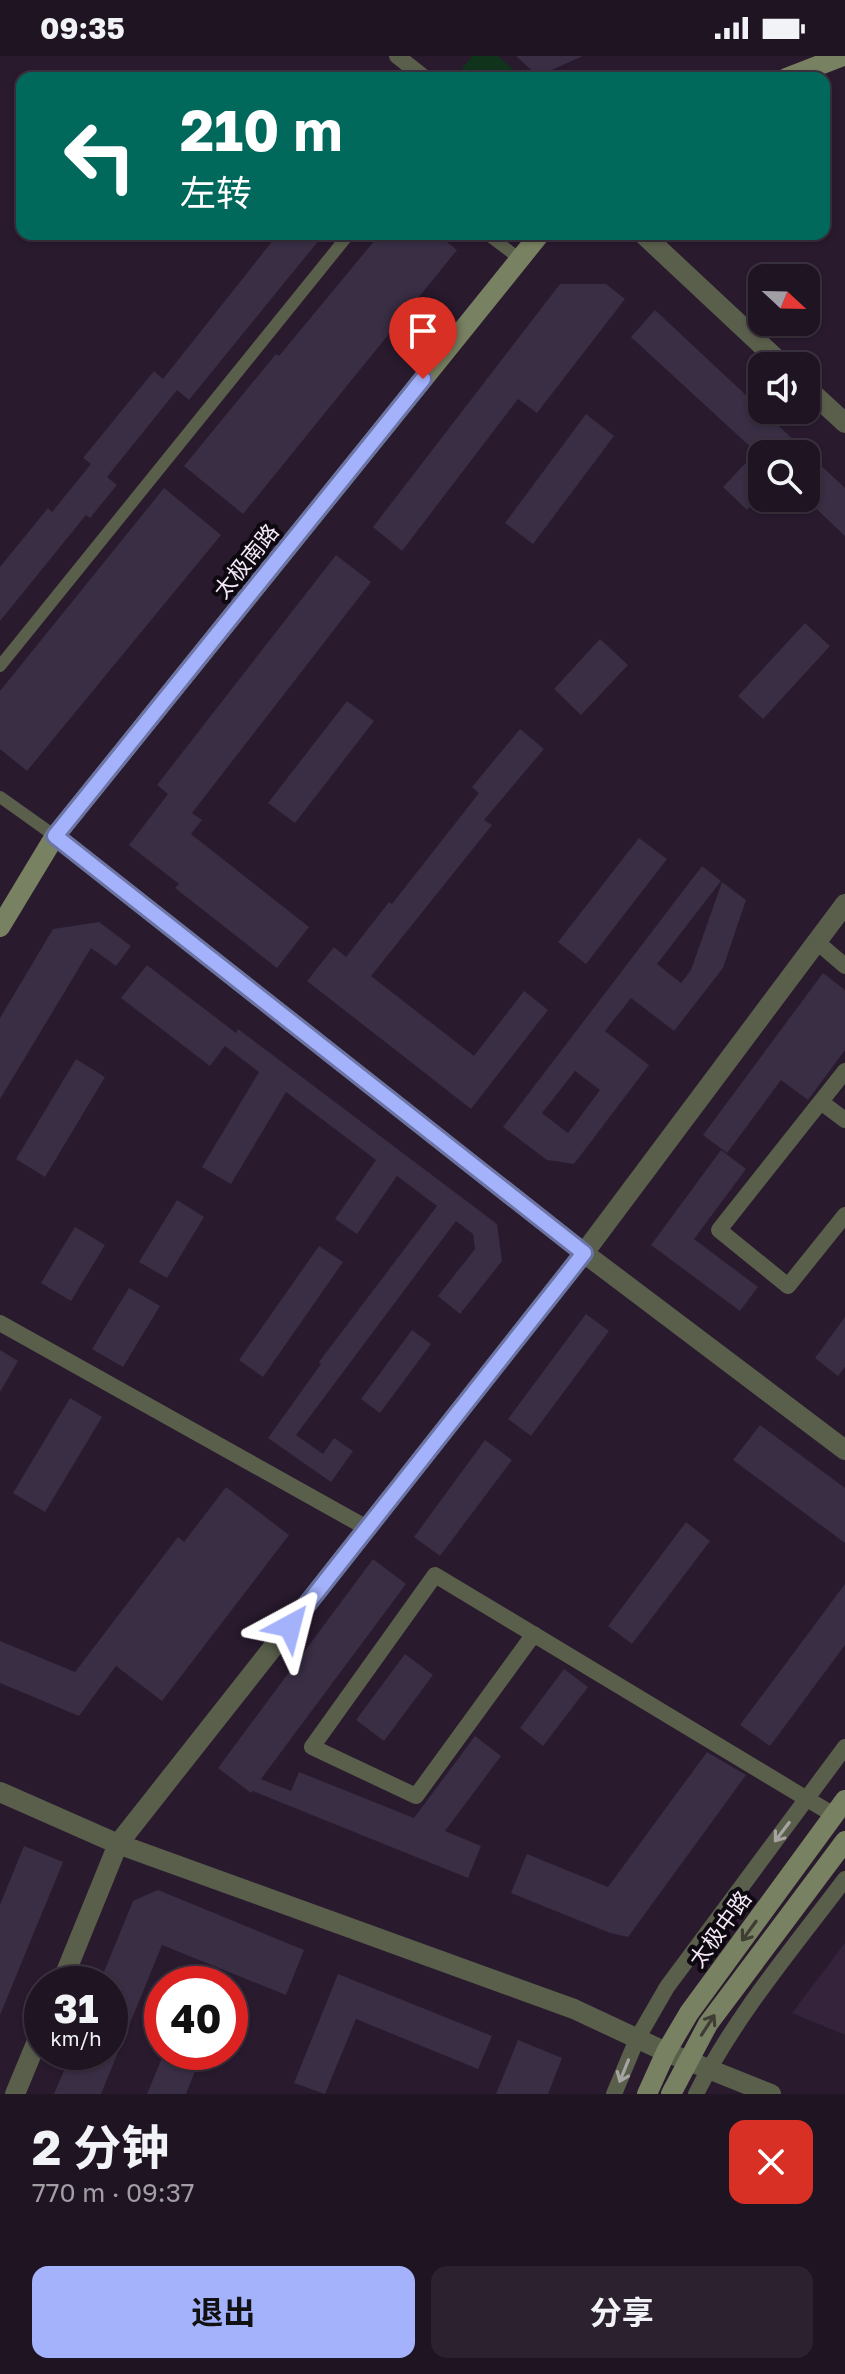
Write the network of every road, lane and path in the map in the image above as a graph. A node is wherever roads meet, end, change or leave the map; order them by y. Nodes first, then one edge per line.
1 (397, 56) edge
2 (843, 56) edge
3 (417, 72) edge
4 (802, 72) edge
5 (344, 240) edge
6 (495, 240) edge
7 (535, 240) edge
8 (649, 240) edge
9 (520, 259) junction
10 (769, 352) edge
11 (820, 400) edge
12 (845, 423) edge
13 (0, 666) edge
14 (0, 797) edge
15 (55, 836) junction
16 (845, 904) edge
17 (0, 927) edge
18 (817, 942) junction
19 (845, 966) edge
20 (845, 1071) edge
21 (821, 1102) junction
22 (845, 1120) edge
23 (844, 1217) edge
24 (584, 1253) junction
25 (0, 1323) edge
26 (845, 1450) edge
27 (367, 1528) junction
28 (534, 1634) junction
29 (845, 1747) edge
30 (0, 1792) edge
31 (807, 1799) junction
32 (840, 1808) edge
33 (845, 1841) edge
34 (118, 1844) junction
35 (845, 1879) edge
36 (68, 1966) edge
37 (637, 2039) junction
38 (666, 2052) junction
39 (687, 2061) junction
40 (709, 2069) junction
41 (25, 2070) edge
42 (15, 2094) edge
43 (614, 2094) edge
44 (647, 2094) edge
45 (671, 2094) edge
46 (696, 2094) edge
47 (771, 2094) edge

1 - 3 street
2 - 4 main road
5 - 13 street
6 - 9 street
7 - 9 main road, 太极南路
8 - 10 street
9 - 15 main road, 太极南路
11 - 12 street
14 - 15 street
15 - 17 main road, 太极南路
15 - 24 street
16 - 18 street
18 - 19 street
18 - 24 street
20 - 21 street
21 - 22 street
21 - 23 street
24 - 26 street
24 - 27 street
25 - 27 street
27 - 34 street
28 - 28 street
28 - 31 street
29 - 31 street
30 - 34 street
31 - 32 street
31 -> 37 street
32 -> 38 main road, 太极中路
39 -> 33 main road
34 - 36 street
34 - 37 street
35 - 40 street
37 - 38 street
37 -> 43 street
38 - 39 street
38 - 44 main road, 太极中路
39 - 40 street
39 - 45 main road
40 - 46 street
40 - 47 street
41 - 42 street

